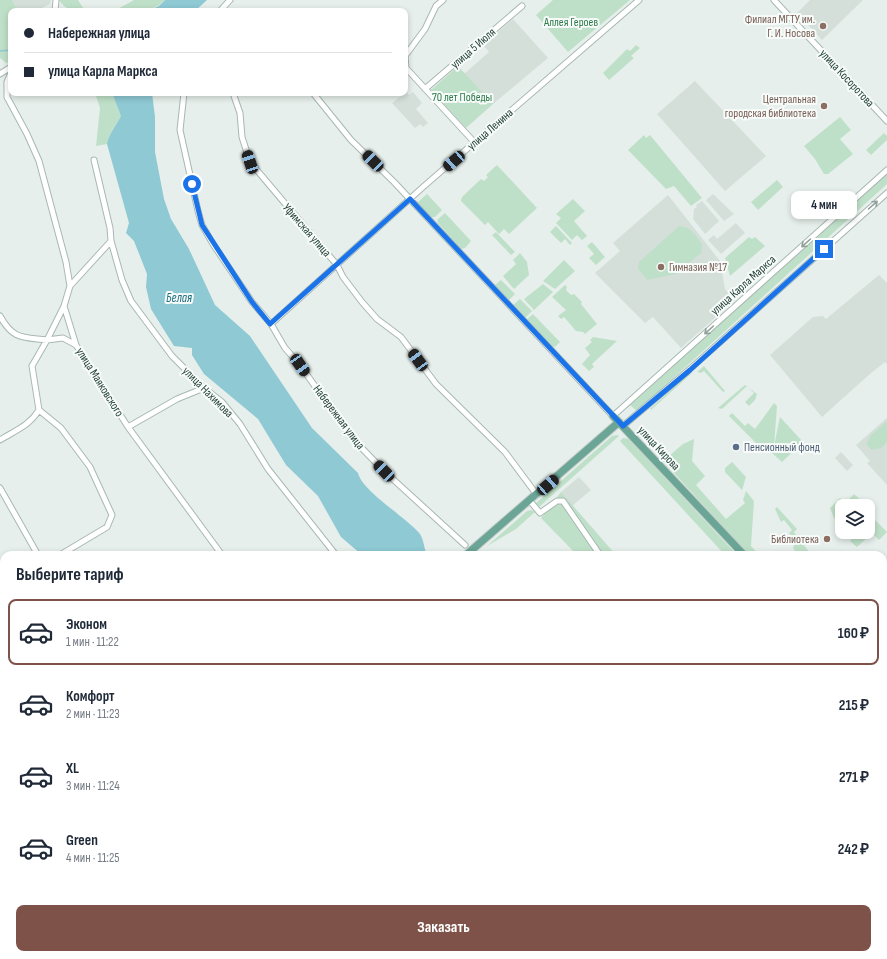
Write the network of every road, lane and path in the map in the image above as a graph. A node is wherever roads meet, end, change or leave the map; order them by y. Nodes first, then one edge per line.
1 (230, 0) edge
2 (443, 0) edge
3 (639, 0) edge
4 (774, 0) edge
5 (522, 6) dead end
6 (223, 8) edge
7 (408, 52) edge
8 (408, 71) edge
9 (8, 80) edge
10 (425, 89) junction
11 (184, 96) edge
12 (234, 96) edge
13 (315, 96) edge
14 (887, 121) edge
15 (475, 143) junction
16 (94, 160) dead end
17 (887, 170) edge
18 (887, 192) edge
19 (410, 199) junction
20 (111, 241) junction
21 (337, 264) junction
22 (70, 286) junction
23 (64, 306) junction
24 (0, 317) edge
25 (270, 324) junction
26 (47, 340) junction
27 (76, 345) junction
28 (204, 388) junction
29 (39, 410) junction
30 (613, 416) junction
31 (621, 424) junction
32 (128, 427) junction
33 (0, 440) edge
34 (0, 488) edge
35 (537, 494) junction
36 (530, 501) junction
37 (465, 545) dead end
38 (36, 551) edge
39 (66, 551) edge
40 (219, 551) edge
41 (333, 551) edge
42 (471, 551) edge
43 (597, 551) edge
44 (740, 551) edge

1 - 6 street
2 - 7 street
3 - 15 street, улица Ленина
4 - 14 street, улица Косоротова
5 - 10 street, улица 5 Июля
8 - 10 street
9 - 22 street
10 - 15 street
11 - 25 street, Набережная улица
12 - 21 street, Уфимская улица
13 - 19 street, улица Кирова
15 - 19 street, улица Ленина
16 - 20 street, улица Нахимова
17 -> 30 street, улица Карла Маркса
31 -> 18 street
19 - 21 street, улица Ленина
19 - 30 street, улица Кирова
20 - 22 street
20 - 28 street, улица Нахимова
21 - 25 street, улица Ленина
21 - 35 street, Уфимская улица
22 - 23 street
23 - 26 street
23 - 27 street, улица Маяковского
24 - 26 street
25 - 37 street, Набережная улица
26 - 27 street
26 - 29 street
27 - 32 street, улица Маяковского
28 - 32 street
28 - 41 street, улица Нахимова
29 - 33 street
29 - 39 street
30 - 31 main road, улица Кирова
31 - 35 main road
31 - 44 main road, улица Кирова
32 - 40 street, улица Маяковского
34 - 38 street
35 - 36 main road
36 - 42 main road
36 - 43 street

